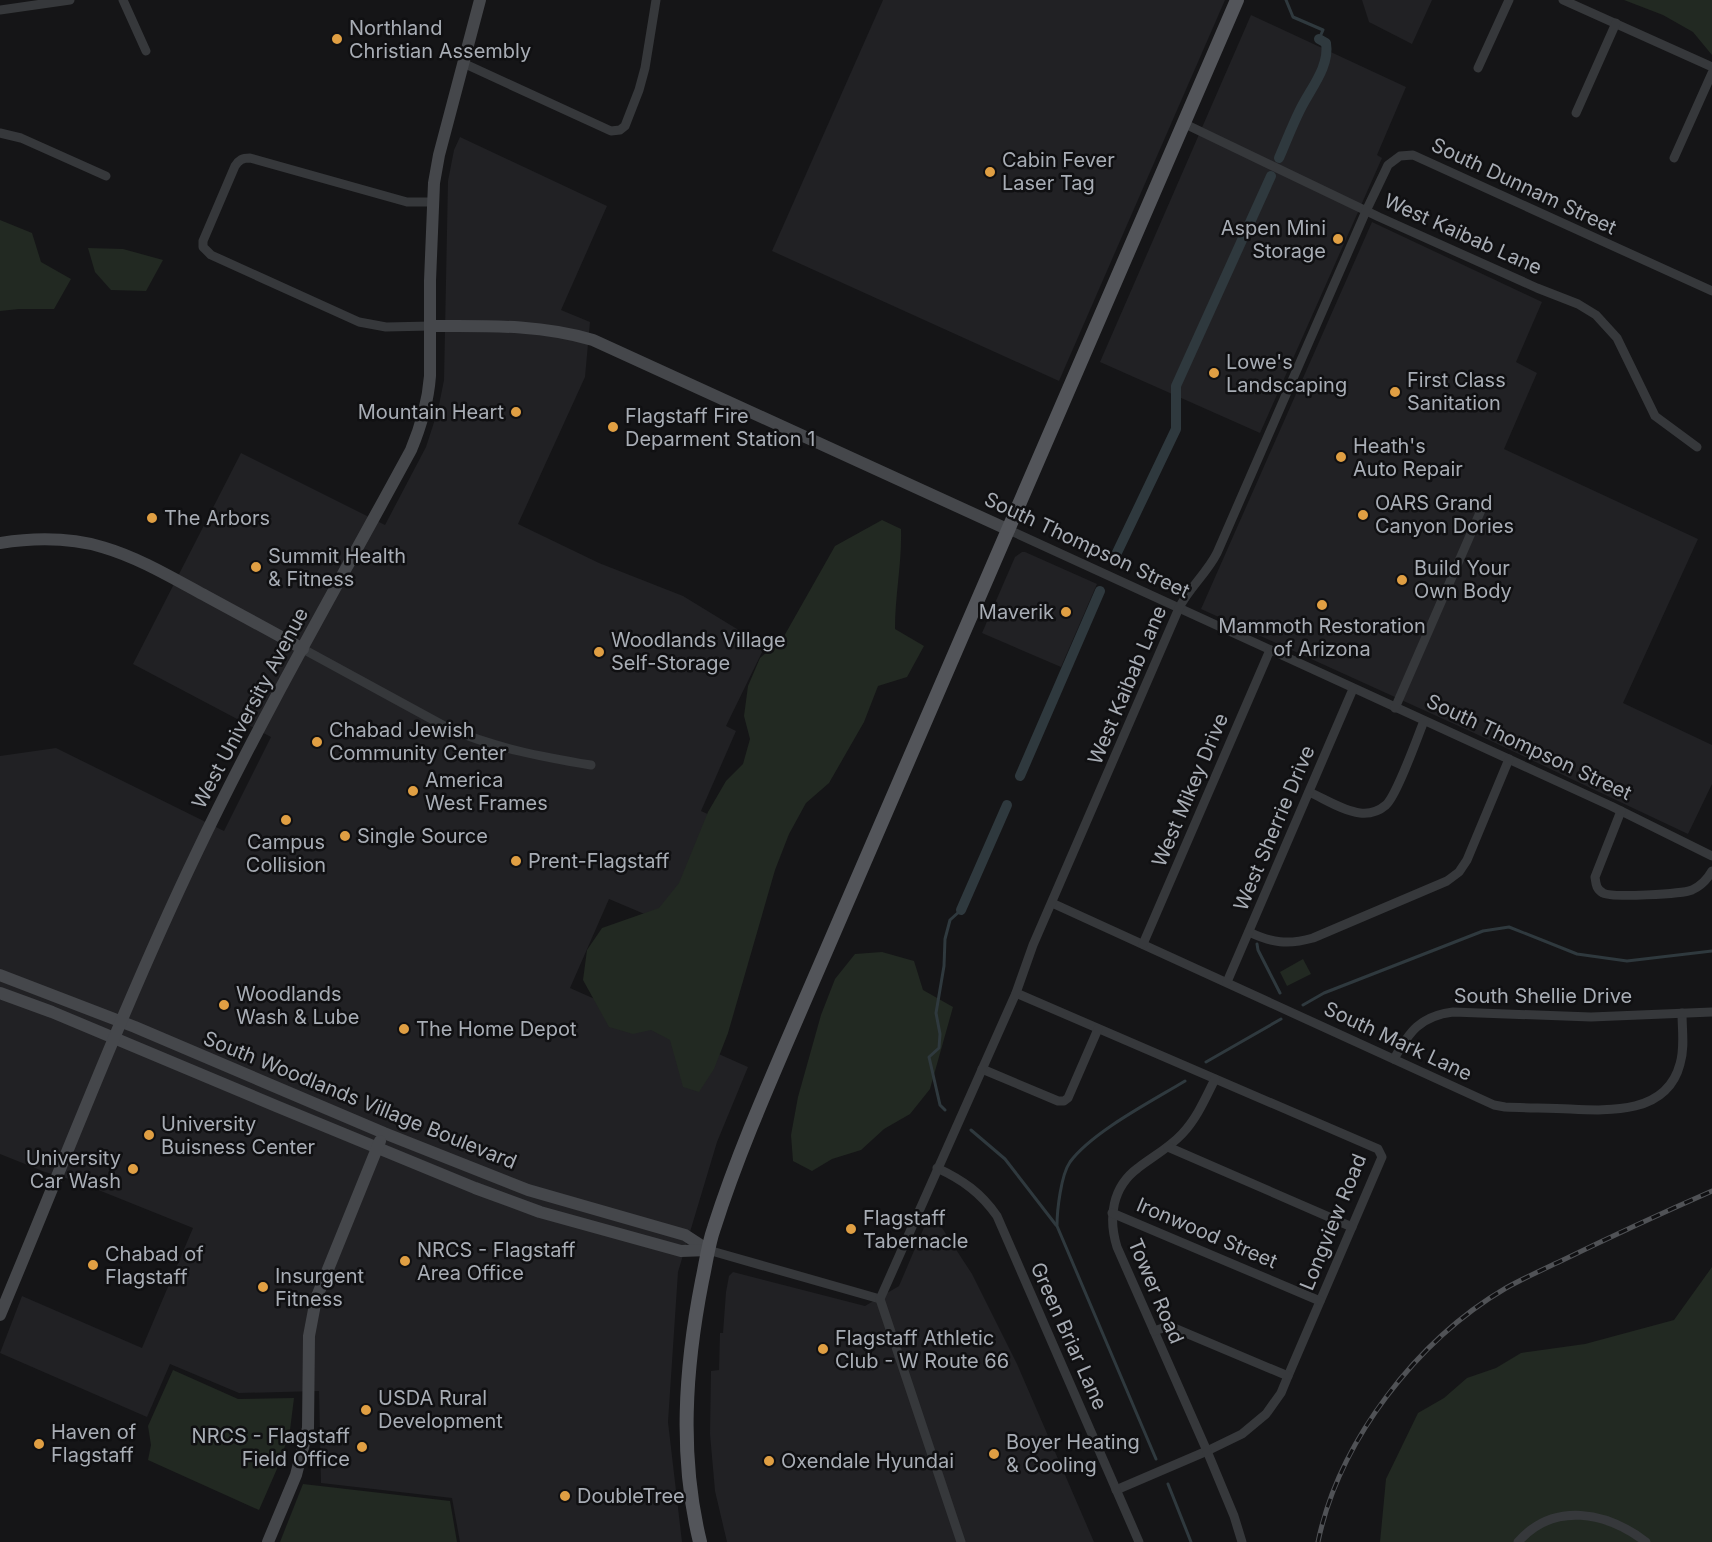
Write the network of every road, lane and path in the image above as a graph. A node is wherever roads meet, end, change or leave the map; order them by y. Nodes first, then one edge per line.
1 (70, 0) edge
2 (123, 0) edge
3 (480, 0) edge
4 (656, 0) edge
5 (1237, 0) edge
6 (1509, 0) edge
7 (1563, 0) edge
8 (0, 10) edge
9 (1616, 23) junction
10 (146, 51) dead end
11 (463, 63) junction
12 (1712, 67) edge
13 (1478, 68) dead end
14 (1712, 73) edge
15 (1576, 113) dead end
16 (1183, 123) junction
17 (0, 133) edge
18 (1674, 158) dead end
19 (106, 176) dead end
20 (432, 202) junction
21 (1366, 211) junction
22 (1712, 291) edge
23 (431, 326) junction
24 (1697, 447) dead end
25 (1482, 508) dead end
26 (1009, 530) junction
27 (0, 543) edge
28 (1179, 608) junction
29 (303, 649) junction
30 (1270, 650) junction
31 (1353, 688) junction
32 (1395, 708) junction
33 (1424, 721) junction
34 (1509, 759) junction
35 (591, 765) dead end
36 (1309, 792) junction
37 (1621, 811) junction
38 (1712, 856) edge
39 (1712, 872) edge
40 (1052, 903) junction
41 (1249, 932) junction
42 (1143, 944) junction
43 (0, 975) edge
44 (1227, 982) junction
45 (0, 993) edge
46 (1016, 993) junction
47 (1712, 1011) edge
48 (1682, 1013) junction
49 (121, 1022) junction
50 (1098, 1029) junction
51 (115, 1038) junction
52 (1394, 1059) junction
53 (982, 1069) junction
54 (1215, 1079) junction
55 (384, 1133) junction
56 (1168, 1147) junction
57 (377, 1148) junction
58 (937, 1168) junction
59 (1112, 1213) junction
60 (1352, 1227) junction
61 (708, 1250) junction
62 (880, 1299) junction
63 (1320, 1301) junction
64 (0, 1315) edge
65 (1154, 1331) junction
66 (1288, 1377) junction
67 (1207, 1451) junction
68 (1116, 1490) junction
69 (268, 1542) edge
70 (700, 1542) edge
71 (961, 1542) edge
72 (1139, 1542) edge
73 (1242, 1542) edge
74 (1518, 1542) edge
75 (1646, 1542) edge

1 - 8 street
2 - 10 street
3 - 11 street, West University Avenue
4 - 11 street
5 - 16 main road
6 - 13 street
7 - 9 street
9 - 12 street
9 - 15 street
11 - 20 street, West University Avenue
14 - 18 street
16 - 21 street
16 - 26 main road
17 - 19 street
20 - 23 street, West University Avenue
20 - 23 street
21 - 22 street, South Dunnam Street
21 - 24 street, West Kaibab Lane
21 - 28 street, West Kaibab Lane
23 - 26 street, South Thompson Street
23 - 29 street, West University Avenue
25 - 32 street
26 - 28 street, South Thompson Street
26 - 61 main road
27 - 29 street
28 - 30 street, South Thompson Street
28 - 40 street, West Kaibab Lane
29 - 35 street
29 - 49 street, West University Avenue
30 - 31 street, South Thompson Street
30 - 42 street, West Mikey Drive
31 - 32 street, South Thompson Street
31 - 36 street, West Sherrie Drive
32 - 33 street, South Thompson Street
33 - 34 street, South Thompson Street
33 - 36 street
34 - 37 street, South Thompson Street
34 - 41 street
36 - 41 street, West Sherrie Drive
37 - 38 street, South Thompson Street
37 - 39 street
40 - 42 street, South Mark Lane
40 - 46 street, West Kaibab Lane
41 - 44 street, West Sherrie Drive
42 - 44 street, South Mark Lane
43 - 49 street, South Woodlands Village Boulevard
44 - 52 street, South Mark Lane
45 - 51 street, South Woodlands Village Boulevard
46 - 50 street, Longview Road
46 - 53 street, West Kaibab Lane
47 - 48 street, South Shellie Drive
48 - 52 street, South Shellie Drive
48 - 52 street, South Mark Lane
49 - 51 street, West University Avenue
49 - 55 street, South Woodlands Village Boulevard
50 - 53 street
50 - 54 street, Longview Road
51 - 57 street, South Woodlands Village Boulevard
51 - 64 street, West University Avenue
53 - 58 street, West Kaibab Lane
54 - 56 street, Tower Road
54 - 60 street, Longview Road
55 - 57 street
55 - 61 street, South Woodlands Village Boulevard
56 - 59 street, Tower Road
56 - 60 street
57 - 61 street, South Woodlands Village Boulevard
57 - 69 street
58 - 62 street, West Kaibab Lane
58 - 68 street, Green Briar Lane
59 - 63 street, Ironwood Street
59 - 65 street, Tower Road
60 - 63 street, Longview Road
61 - 62 street, South Woodlands Village Boulevard
61 - 70 main road
62 - 71 street
63 - 66 street, Longview Road
65 - 66 street
65 - 67 street, Tower Road
66 - 67 street, Longview Road
67 - 68 street, Longview Road
67 - 73 street, Tower Road
68 - 72 street, Green Briar Lane
74 - 75 street

